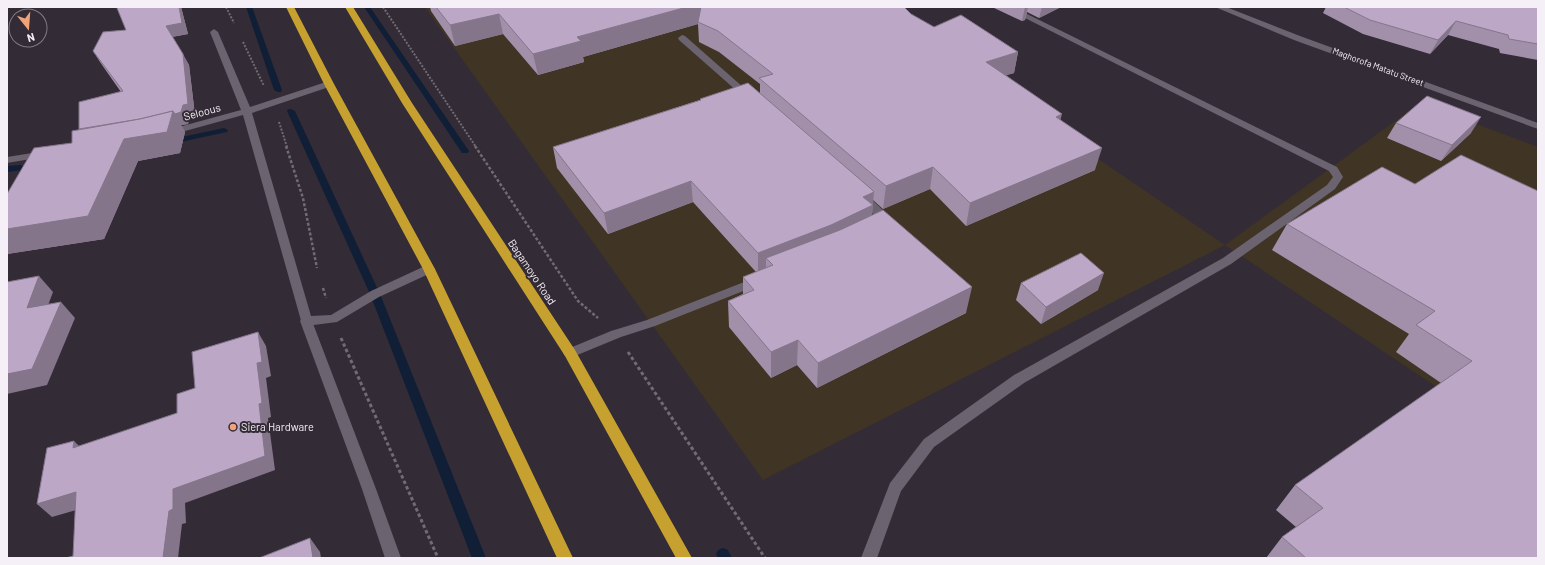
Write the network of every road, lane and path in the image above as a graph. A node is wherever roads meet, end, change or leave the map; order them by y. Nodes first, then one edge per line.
1 (226, 7) edge
2 (290, 7) edge
3 (349, 7) edge
4 (383, 7) edge
5 (1007, 7) edge
6 (1219, 7) edge
7 (236, 27) dead end
8 (214, 32) dead end
9 (682, 38) dead end
10 (242, 41) dead end
11 (329, 84) junction
12 (273, 103) junction
13 (757, 104) edge
14 (247, 112) junction
15 (1538, 126) edge
16 (154, 136) edge
17 (57, 153) edge
18 (35, 156) junction
19 (7, 160) edge
20 (27, 168) edge
21 (855, 190) edge
22 (876, 232) edge
23 (429, 269) junction
24 (768, 277) edge
25 (306, 321) junction
26 (616, 334) junction
27 (570, 353) junction
28 (393, 558) edge
29 (564, 558) edge
30 (684, 558) edge
31 (764, 558) edge
32 (869, 558) edge

1 - 7 path
2 - 11 highway
3 - 27 highway, Bagamoyo Road
4 - 26 path
5 - 32 street
6 - 15 street, Maghorofa Matatu Street
8 - 14 street
9 - 13 street
10 - 12 path
11 - 12 street, Seloous
11 - 23 highway
12 - 14 street, Seloous
14 - 16 street, Seloous
14 - 25 street
17 - 18 street
18 - 19 street
18 - 20 street
21 - 22 street
23 - 25 street
23 - 29 highway
24 - 26 street
25 - 28 street
26 - 27 street
26 - 31 path
27 - 30 highway, Bagamoyo Road

